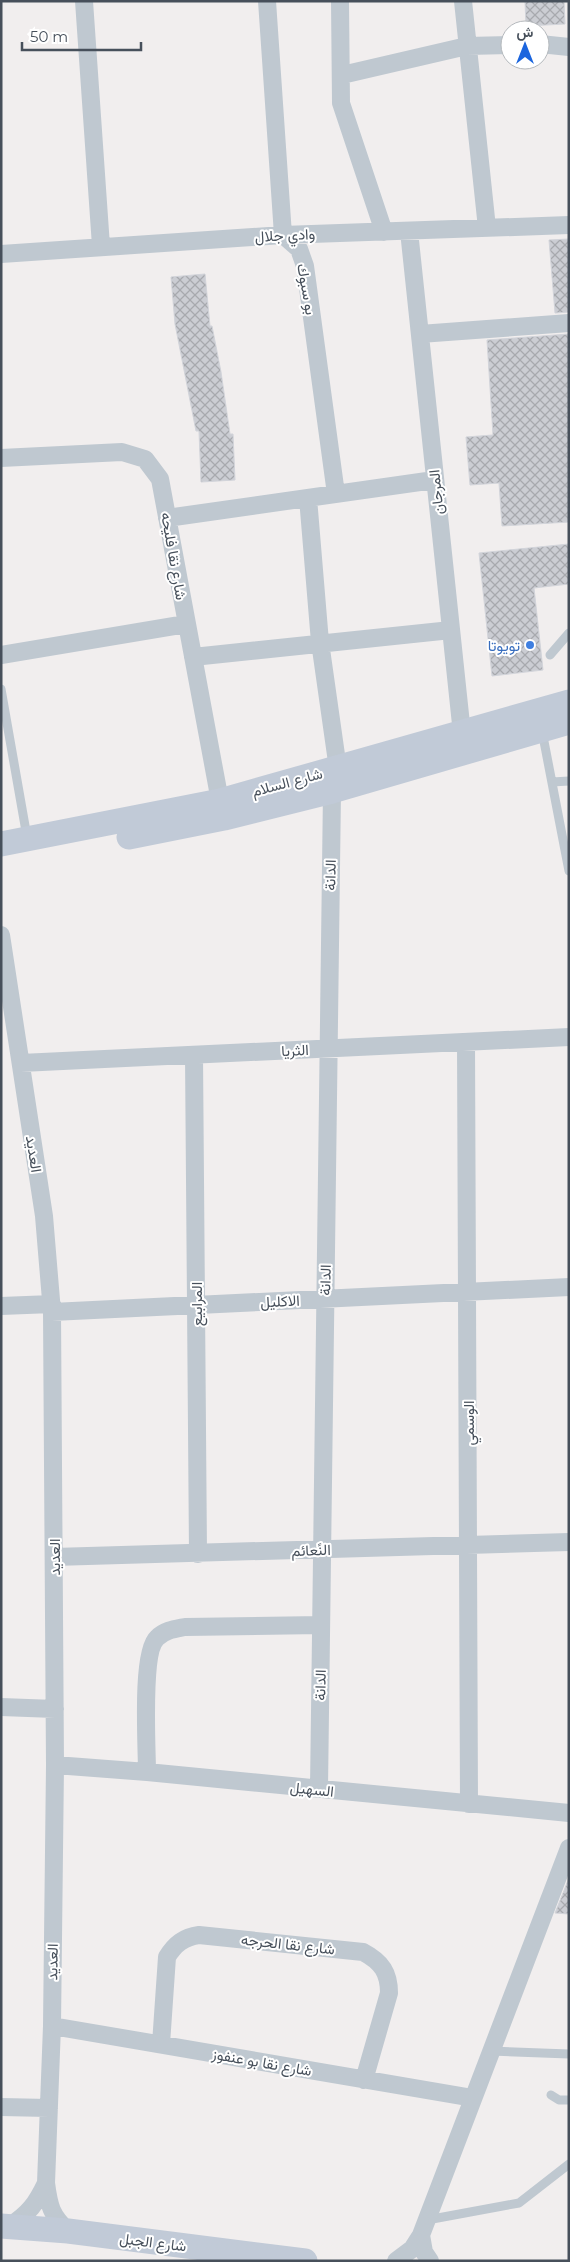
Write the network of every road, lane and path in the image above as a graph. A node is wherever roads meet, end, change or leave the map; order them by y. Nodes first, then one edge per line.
1 (84, 1) edge
2 (267, 1) edge
3 (340, 1) edge
4 (463, 1) edge
5 (500, 45) edge
6 (550, 45) edge
7 (467, 46) junction
8 (569, 48) edge
9 (342, 75) junction
10 (569, 225) edge
11 (487, 228) junction
12 (409, 231) junction
13 (384, 232) junction
14 (283, 235) junction
15 (101, 246) junction
16 (1, 254) edge
17 (569, 323) edge
18 (420, 334) junction
19 (1, 458) edge
20 (434, 480) junction
21 (336, 494) junction
22 (308, 498) junction
23 (167, 518) junction
24 (186, 624) junction
25 (451, 630) junction
26 (569, 633) edge
27 (320, 642) junction
28 (1, 655) edge
29 (550, 655) dead end
30 (193, 657) junction
31 (1, 689) edge
32 (569, 702) edge
33 (569, 722) edge
34 (542, 731) junction
35 (463, 743) junction
36 (333, 777) junction
37 (569, 781) edge
38 (552, 782) junction
39 (220, 801) junction
40 (28, 839) junction
41 (1, 844) edge
42 (1, 861) edge
43 (569, 871) edge
44 (1, 935) edge
45 (4, 971) edge
46 (569, 1037) edge
47 (466, 1042) junction
48 (328, 1049) junction
49 (194, 1055) junction
50 (20, 1063) junction
51 (569, 1287) edge
52 (467, 1292) junction
53 (325, 1299) junction
54 (196, 1305) junction
55 (1, 1306) edge
56 (52, 1308) junction
57 (569, 1542) edge
58 (468, 1545) junction
59 (322, 1549) junction
60 (198, 1554) junction
61 (54, 1557) junction
62 (321, 1625) junction
63 (1, 1708) edge
64 (55, 1709) junction
65 (55, 1765) junction
66 (147, 1772) junction
67 (319, 1789) junction
68 (469, 1804) junction
69 (569, 1813) edge
70 (569, 1848) edge
71 (52, 2026) junction
72 (161, 2044) junction
73 (491, 2051) junction
74 (569, 2054) edge
75 (364, 2080) junction
76 (551, 2095) dead end
77 (473, 2098) junction
78 (569, 2100) edge
79 (1, 2106) edge
80 (49, 2108) junction
81 (569, 2164) edge
82 (46, 2183) junction
83 (6, 2226) edge
84 (424, 2228) junction
85 (68, 2232) junction
86 (305, 2261) edge
87 (396, 2261) edge
88 (430, 2261) edge

1 - 15 street
2 - 14 street
3 - 9 street
4 - 7 street
5 - 7 street
6 - 8 street
7 - 9 street
7 - 11 street
9 - 13 street
10 - 11 street, وادي جلال
11 - 12 street, وادي جلال
12 - 13 street, وادي جلال
12 - 18 street, المرجان
13 - 14 street, وادي جلال
14 - 15 street, وادي جلال
14 - 21 street, بو سبوك
15 - 16 street, وادي جلال
17 - 18 street
18 - 20 street, المرجان
19 - 23 street, شارع نقا فليحه
20 - 21 street
20 - 25 street, المرجان
21 - 22 street
22 - 23 street
22 - 27 street, الدانة
23 - 24 street, شارع نقا فليحه
24 - 28 street
24 - 30 street, شارع نقا فليحه
25 - 27 street
25 - 35 street, المرجان
26 - 29 lane
27 - 30 street
27 - 36 street, الدانة
30 - 39 street, شارع نقا فليحه
31 - 40 lane
32 - 35 street, شارع السلام
33 - 34 street, شارع السلام
34 - 35 street, شارع السلام
34 - 38 lane
35 - 36 street, شارع السلام
36 - 39 street, شارع السلام
36 - 42 street, شارع السلام
36 - 48 street, الدانة
37 - 38 lane
38 - 43 lane
39 - 40 street, شارع السلام
40 - 41 street, شارع السلام
44 - 45 street, العديد
45 - 50 street, العديد
46 - 47 street, الثريا
47 - 48 street, الثريا
47 - 52 street, الوسمي
48 - 49 street, الثريا
48 - 53 street, الدانة
49 - 50 street, الثريا
49 - 54 street, المرابيع
50 - 56 street, العديد
51 - 52 street, الاكليل
52 - 53 street, الاكليل
52 - 58 street, الوسمي
53 - 54 street, الاكليل
53 - 59 street, الدانة
54 - 56 street, الاكليل
54 - 60 street, المرابيع
55 - 56 street, الاكليل
56 - 61 street, العديد
57 - 58 street, النًعائم
58 - 59 street, النًعائم
58 - 68 street, الوسمي
59 - 60 street, النًعائم
59 - 62 street, الدانة
60 - 61 street, النًعائم
61 - 64 street, العديد
62 - 66 street
62 - 67 street, الدانة
63 - 64 street
64 - 65 street, العديد
65 - 66 street, السهيل
65 - 71 street, العديد
66 - 67 street, السهيل
67 - 68 street, السهيل
68 - 69 street, السهيل
70 - 73 street
71 - 72 street, شارع نقا بو عنفوز
71 - 80 street, العديد
72 - 75 street, شارع نقا بو عنفوز
72 - 75 street, شارع نقا الحرجه
73 - 74 lane
73 - 77 street
75 - 77 street, شارع نقا بو عنفوز
76 - 78 lane
77 - 84 street
79 - 80 street
80 - 82 street, العديد
81 - 84 lane
82 - 83 street, العديد
82 - 85 street, العديد
83 - 85 street, شارع الجبل
84 - 87 street
84 - 88 street
85 - 86 street, شارع الجبل

